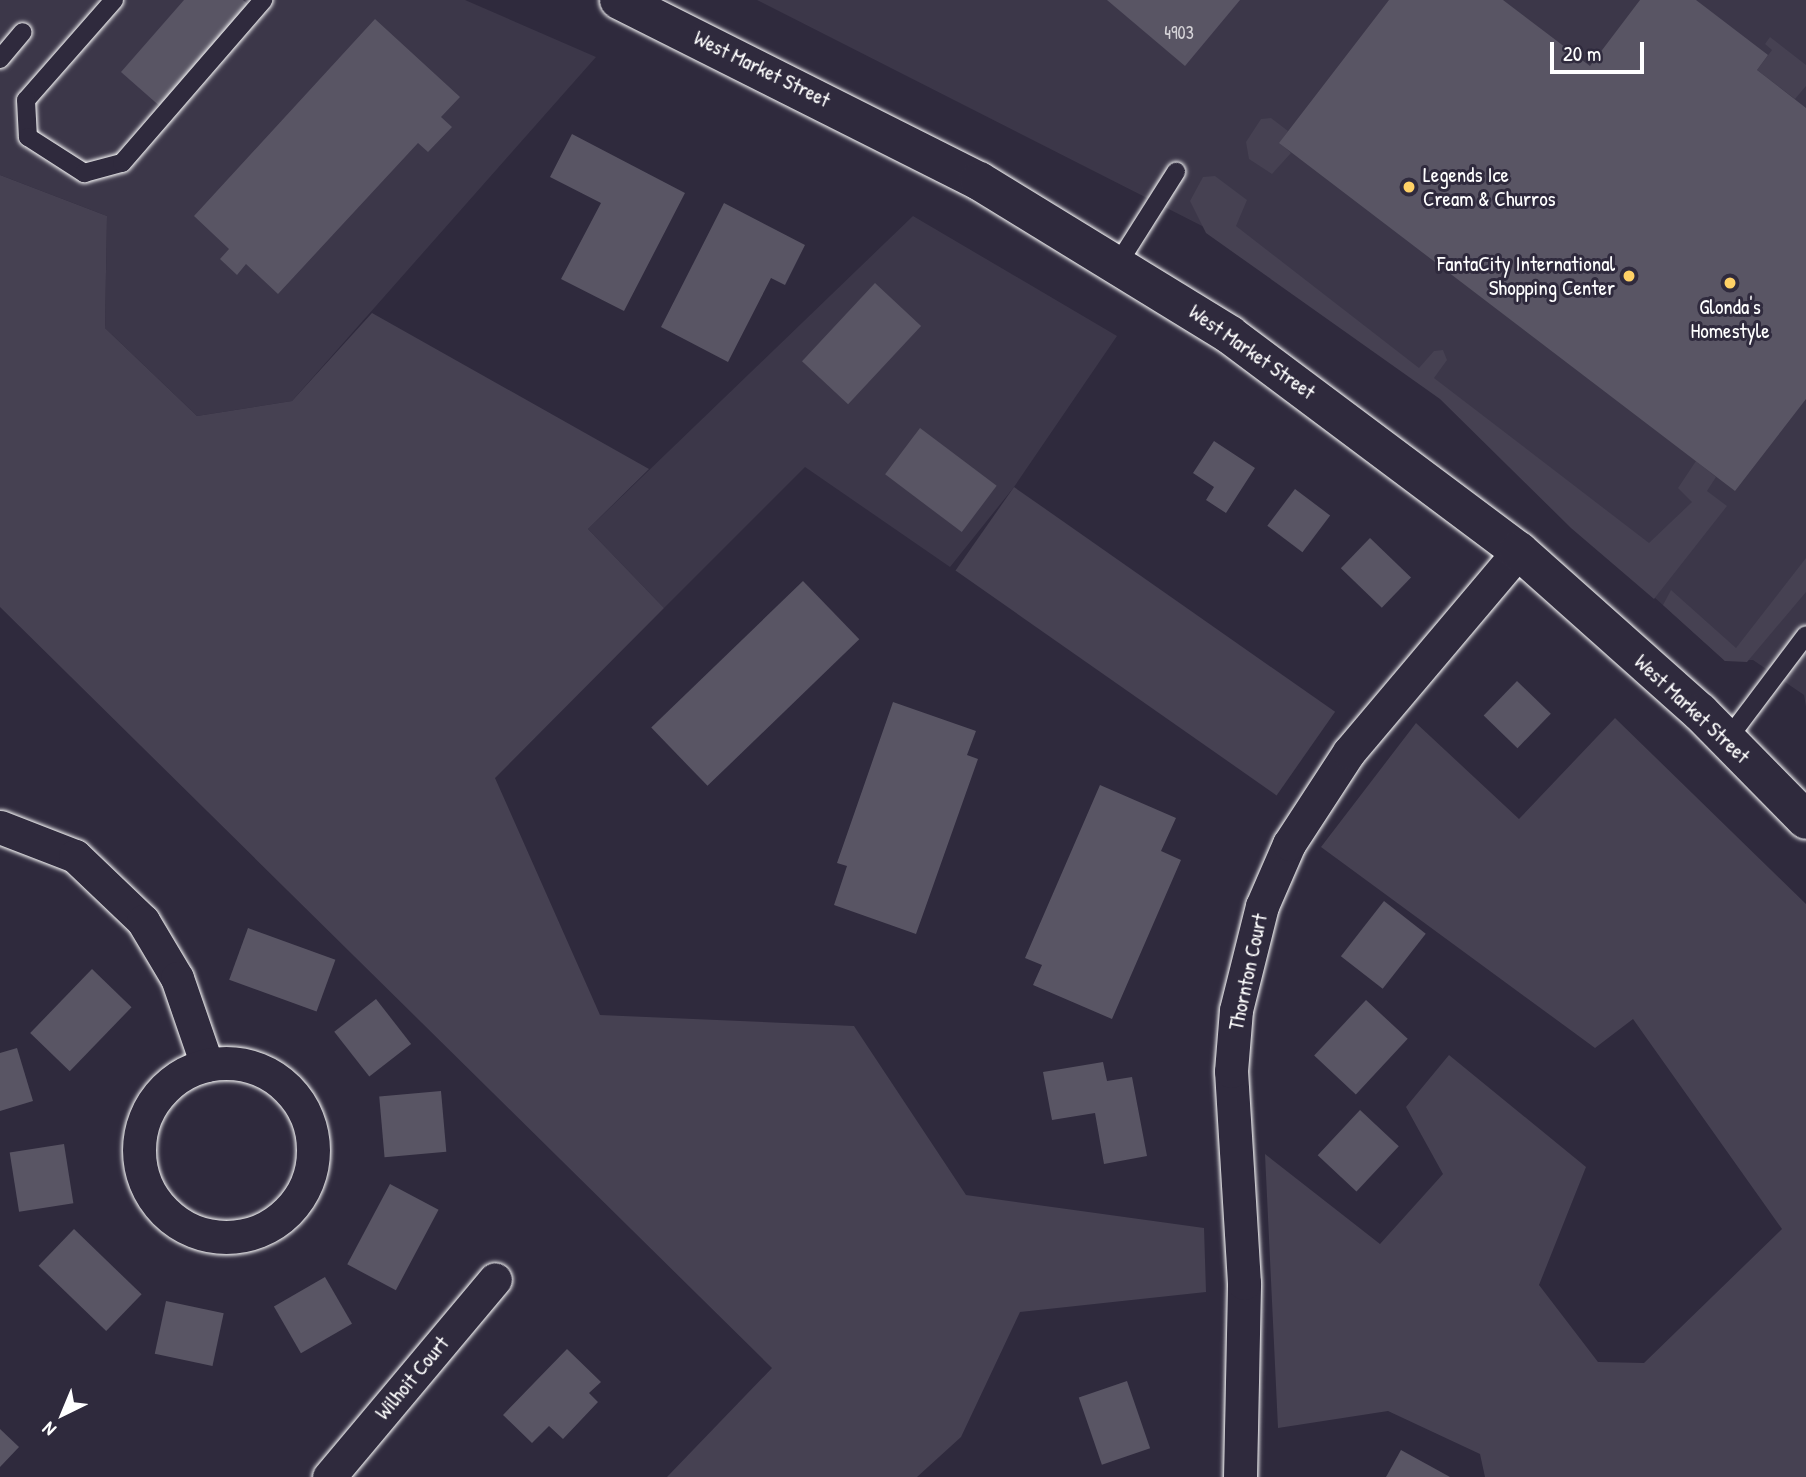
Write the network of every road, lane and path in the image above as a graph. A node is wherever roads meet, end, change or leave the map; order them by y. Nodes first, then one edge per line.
1 (114, 0) edge
2 (263, 0) edge
3 (618, 0) edge
4 (23, 32) dead end
5 (0, 59) edge
6 (1176, 172) dead end
7 (1119, 262) junction
8 (1519, 551) junction
9 (1806, 635) edge
10 (1727, 740) junction
11 (1806, 820) edge
12 (0, 827) edge
13 (207, 1065) junction
14 (495, 1279) dead end
15 (329, 1477) edge
16 (1240, 1477) edge

1 - 2 lane
3 - 7 main road, West Market Street
4 - 5 lane
6 - 7 lane
7 - 8 main road, West Market Street
8 - 10 main road, West Market Street
8 - 16 street, Thornton Court
9 - 10 lane
10 - 11 main road, West Market Street
12 - 13 street
13 - 13 street
14 - 15 street, Wilhoit Court

